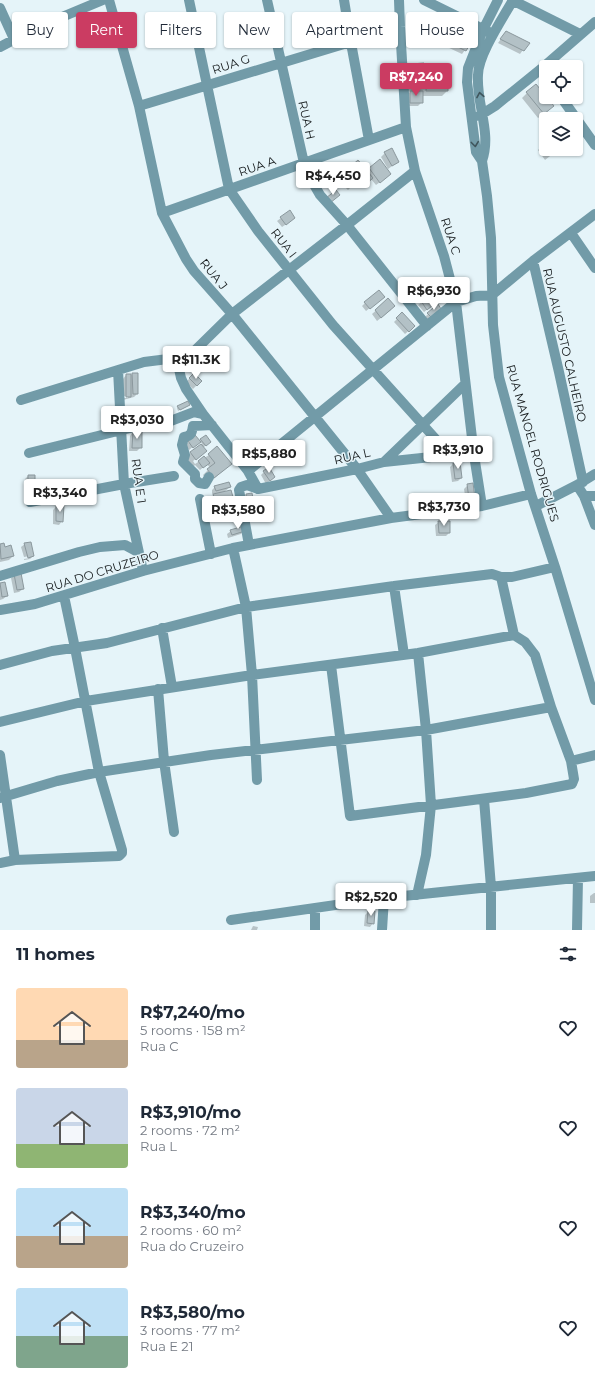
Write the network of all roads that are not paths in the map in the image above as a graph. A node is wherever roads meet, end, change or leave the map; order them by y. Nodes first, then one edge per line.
1 (103, 0) edge
2 (109, 0) edge
3 (189, 0) edge
4 (267, 0) edge
5 (344, 0) edge
6 (399, 0) edge
7 (424, 0) edge
8 (498, 0) edge
9 (512, 0) edge
10 (0, 8) edge
11 (346, 12) edge
12 (68, 15) edge
13 (595, 22) edge
14 (400, 27) joint
15 (483, 30) junction
16 (493, 34) junction
17 (580, 34) junction
18 (12, 35) edge
19 (12, 40) edge
20 (0, 46) edge
21 (332, 48) edge
22 (352, 48) edge
23 (555, 60) edge
24 (280, 62) junction
25 (539, 76) edge
26 (207, 86) junction
27 (566, 104) edge
28 (139, 106) junction
29 (483, 115) junction
30 (472, 119) junction
31 (406, 127) junction
32 (369, 140) junction
33 (595, 145) edge
34 (482, 162) junction
35 (304, 163) junction
36 (415, 171) junction
37 (229, 189) junction
38 (162, 213) junction
39 (595, 214) edge
40 (347, 225) junction
41 (571, 233) junction
42 (533, 262) junction
43 (594, 266) edge
44 (288, 270) junction
45 (595, 276) edge
46 (492, 295) junction
47 (456, 302) junction
48 (232, 314) junction
49 (427, 326) junction
50 (178, 367) junction
51 (118, 370) junction
52 (373, 370) junction
53 (465, 384) junction
54 (21, 400) dead end
55 (203, 414) junction
56 (316, 417) junction
57 (422, 424) junction
58 (212, 425) junction
59 (121, 431) junction
60 (29, 453) dead end
61 (450, 455) junction
62 (474, 455) junction
63 (384, 462) junction
64 (357, 469) junction
65 (248, 471) junction
66 (595, 474) edge
67 (174, 476) dead end
68 (209, 477) dead end
69 (580, 483) junction
70 (124, 484) junction
71 (258, 489) junction
72 (532, 494) junction
73 (584, 496) junction
74 (595, 496) edge
75 (200, 499) dead end
76 (30, 502) dead end
77 (482, 506) junction
78 (536, 506) junction
79 (391, 518) junction
80 (595, 525) edge
81 (250, 545) junction
82 (234, 548) junction
83 (138, 552) junction
84 (211, 554) junction
85 (555, 567) junction
86 (143, 571) junction
87 (0, 576) edge
88 (501, 577) junction
89 (394, 586) junction
90 (64, 596) junction
91 (246, 607) junction
92 (0, 610) edge
93 (162, 628) junction
94 (514, 635) junction
95 (76, 648) junction
96 (418, 653) junction
97 (404, 655) junction
98 (0, 665) edge
99 (331, 665) junction
100 (252, 675) junction
101 (172, 687) junction
102 (158, 690) junction
103 (595, 700) edge
104 (86, 701) junction
105 (551, 707) junction
106 (0, 722) edge
107 (426, 730) junction
108 (341, 740) junction
109 (255, 749) junction
110 (0, 755) edge
111 (595, 755) edge
112 (164, 761) junction
113 (571, 761) junction
114 (99, 772) junction
115 (257, 780) dead end
116 (3, 797) edge
117 (484, 799) junction
118 (431, 805) junction
119 (174, 832) dead end
120 (15, 860) junction
121 (0, 863) edge
122 (595, 876) edge
123 (578, 878) junction
124 (491, 887) junction
125 (417, 895) junction
126 (384, 898) junction
127 (315, 908) junction
128 (231, 920) dead end
129 (315, 930) edge
130 (382, 930) edge
131 (491, 930) edge
132 (577, 930) edge

1 - 12 street
2 - 28 street, RUA J
3 - 26 street, RUA I
4 - 24 street, RUA H
5 - 11 street
6 - 14 street, RUA C
7 - 15 street
8 - 15 street
9 - 16 street
9 - 17 street
10 - 18 street
13 - 17 street
14 - 31 street, RUA C
15 - 16 street
15 - 30 street
29 -> 16 street
17 - 23 street
19 - 20 street
21 - 24 street, RUA G
22 - 32 street
24 - 26 street, RUA G
24 - 35 street, RUA H
25 - 29 street
26 - 28 street, RUA G
26 - 37 street, RUA I
27 - 33 street
28 - 38 street, RUA J
29 - 30 street
29 - 34 street
30 -> 34 street
31 - 32 street, RUA A
31 - 36 street, RUA C
32 - 35 street, RUA A
34 - 46 street, RUA MANOEL RODRIGUES
35 - 37 street, RUA A
35 - 40 street, RUA H
36 - 40 street
36 - 47 street, RUA C
37 - 38 street, RUA A
37 - 44 street, RUA I
38 - 48 street, RUA J
39 - 41 street
40 - 44 street
40 - 49 street, RUA H
41 - 42 street
41 - 43 street
42 - 46 street
42 - 69 street, RUA AUGUSTO CALHEIRO
43 - 45 street
44 - 48 street
44 - 52 street, RUA I
46 - 47 street
46 - 72 street, RUA MANOEL RODRIGUES
47 - 49 street
47 - 53 street, RUA C
48 - 50 street
48 - 56 street, RUA J
49 - 52 street
50 - 51 street
50 - 55 street
51 - 54 street
51 - 59 street, RUA E 1
52 - 56 street
52 - 57 street, RUA I
53 - 57 street
53 - 62 street, RUA C
55 - 58 street
55 - 59 street
56 - 64 street, RUA J
56 - 65 street
57 - 61 street, RUA I
57 - 63 street
58 - 65 street
58 - 68 street
59 - 60 street
59 - 70 street, RUA E 1
61 - 62 street, RUA L
61 - 63 street, RUA L
62 - 77 street, RUA C
63 - 64 street, RUA L
64 - 71 street, RUA L
64 - 79 street, RUA J
65 - 71 street
66 - 69 street
67 - 70 street
69 - 73 street, RUA AUGUSTO CALHEIRO
69 - 78 street
70 - 76 street
70 - 83 street, RUA E 1
71 - 81 street, RUA L
72 - 77 street, RUA DO CRUZEIRO
72 - 78 street, RUA MANOEL RODRIGUES
73 - 74 street
73 - 80 street, RUA AUGUSTO CALHEIRO
75 - 84 street
77 - 79 street, RUA DO CRUZEIRO
78 - 85 street, RUA MANOEL RODRIGUES
79 - 81 street, RUA DO CRUZEIRO
81 - 82 street, RUA DO CRUZEIRO
82 - 84 street, RUA DO CRUZEIRO
82 - 91 street
83 - 86 street, RUA E 1
83 - 87 street, RUA DO CRUZEIRO
84 - 86 street, RUA DO CRUZEIRO
85 - 88 street
85 - 103 street, RUA MANOEL RODRIGUES
86 - 90 street, RUA DO CRUZEIRO
88 - 89 street
88 - 94 street
89 - 91 street
89 - 97 street
90 - 92 street, RUA DO CRUZEIRO
90 - 95 street
91 - 93 street
91 - 100 street
93 - 95 street
93 - 101 street
94 - 96 street
94 - 105 street
95 - 98 street
95 - 104 street
96 - 97 street
96 - 107 street
97 - 99 street
99 - 100 street
99 - 108 street
100 - 101 street
100 - 109 street
101 - 102 street
102 - 104 street
102 - 112 street
104 - 106 street
104 - 114 street
105 - 107 street
105 - 113 street
107 - 108 street
107 - 118 street
108 - 109 street
108 - 118 street
109 - 112 street
109 - 115 street
110 - 116 street
111 - 113 street
112 - 114 street
112 - 119 street
113 - 117 street
114 - 116 street
114 - 120 street
116 - 120 street
117 - 118 street
117 - 124 street
118 - 125 street
120 - 121 street
122 - 123 street
123 - 124 street
123 - 132 street
124 - 125 street
124 - 131 street
125 - 126 street
126 - 127 street
126 - 130 street
127 - 128 street
127 - 129 street

